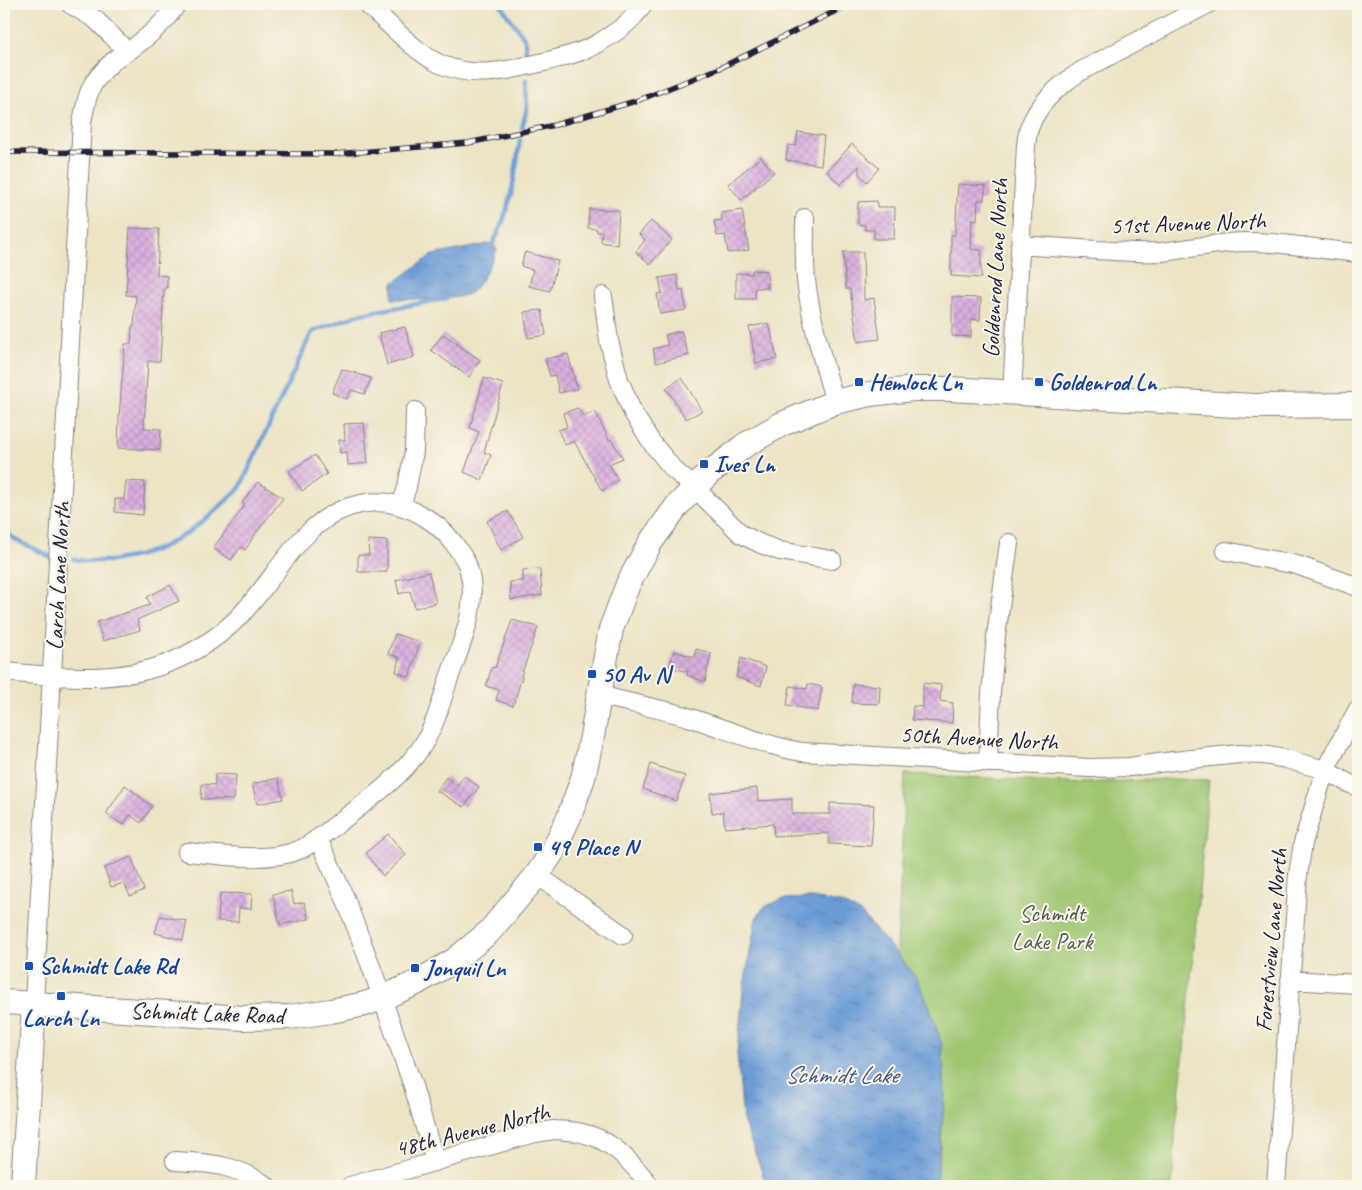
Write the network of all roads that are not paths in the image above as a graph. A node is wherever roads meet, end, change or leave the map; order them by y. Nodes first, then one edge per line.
1 (70, 4) edge
2 (177, 4) edge
3 (367, 4) edge
4 (643, 4) edge
5 (1208, 4) edge
6 (128, 52) junction
7 (805, 218) dead end
8 (1020, 245) junction
9 (1358, 253) edge
10 (603, 296) dead end
11 (1012, 392) junction
12 (835, 402) junction
13 (1358, 405) edge
14 (415, 411) dead end
15 (695, 488) junction
16 (401, 506) junction
17 (1009, 543) dead end
18 (1226, 551) dead end
19 (832, 560) dead end
20 (1358, 587) edge
21 (4, 672) edge
22 (52, 676) junction
23 (599, 695) junction
24 (1358, 710) edge
25 (988, 763) junction
26 (1325, 770) junction
27 (1358, 786) edge
28 (318, 838) junction
29 (187, 852) dead end
30 (537, 874) junction
31 (623, 936) dead end
32 (1290, 980) junction
33 (1358, 984) edge
34 (382, 998) junction
35 (4, 1002) edge
36 (34, 1004) junction
37 (175, 1161) dead end
38 (435, 1162) junction
39 (648, 1183) dead end
40 (23, 1186) edge
41 (267, 1186) edge
42 (350, 1186) edge
43 (1276, 1186) edge

1 - 6 street
2 - 6 street, Larch Lane North
3 - 4 street
5 - 8 street, Goldenrod Lane North
6 - 22 street, Larch Lane North
7 - 12 street
8 - 9 street, 51st Avenue North
8 - 11 street, Goldenrod Lane North
10 - 15 street
11 - 12 street, Schmidt Lake Road
11 - 13 street, Schmidt Lake Road
12 - 15 street, Schmidt Lake Road
14 - 16 street
15 - 19 street
15 - 23 street, Schmidt Lake Road
16 - 22 street
16 - 28 street
17 - 25 street
18 - 20 street
21 - 22 street
22 - 36 street, Larch Lane North
23 - 25 street, 50th Avenue North
23 - 30 street, Schmidt Lake Road
24 - 26 street, Forestview Lane North
25 - 26 street, 50th Avenue North
26 - 27 street, 50th Avenue North
26 - 32 street, Forestview Lane North
28 - 29 street
28 - 34 street
30 - 31 street
30 - 34 street, Schmidt Lake Road
32 - 33 street
32 - 43 street, Forestview Lane North
34 - 36 street, Schmidt Lake Road
34 - 38 street
35 - 36 street, Schmidt Lake Road
36 - 40 street, Larch Lane North
37 - 41 street
38 - 39 street, 48th Avenue North
38 - 42 street, 48th Avenue North

